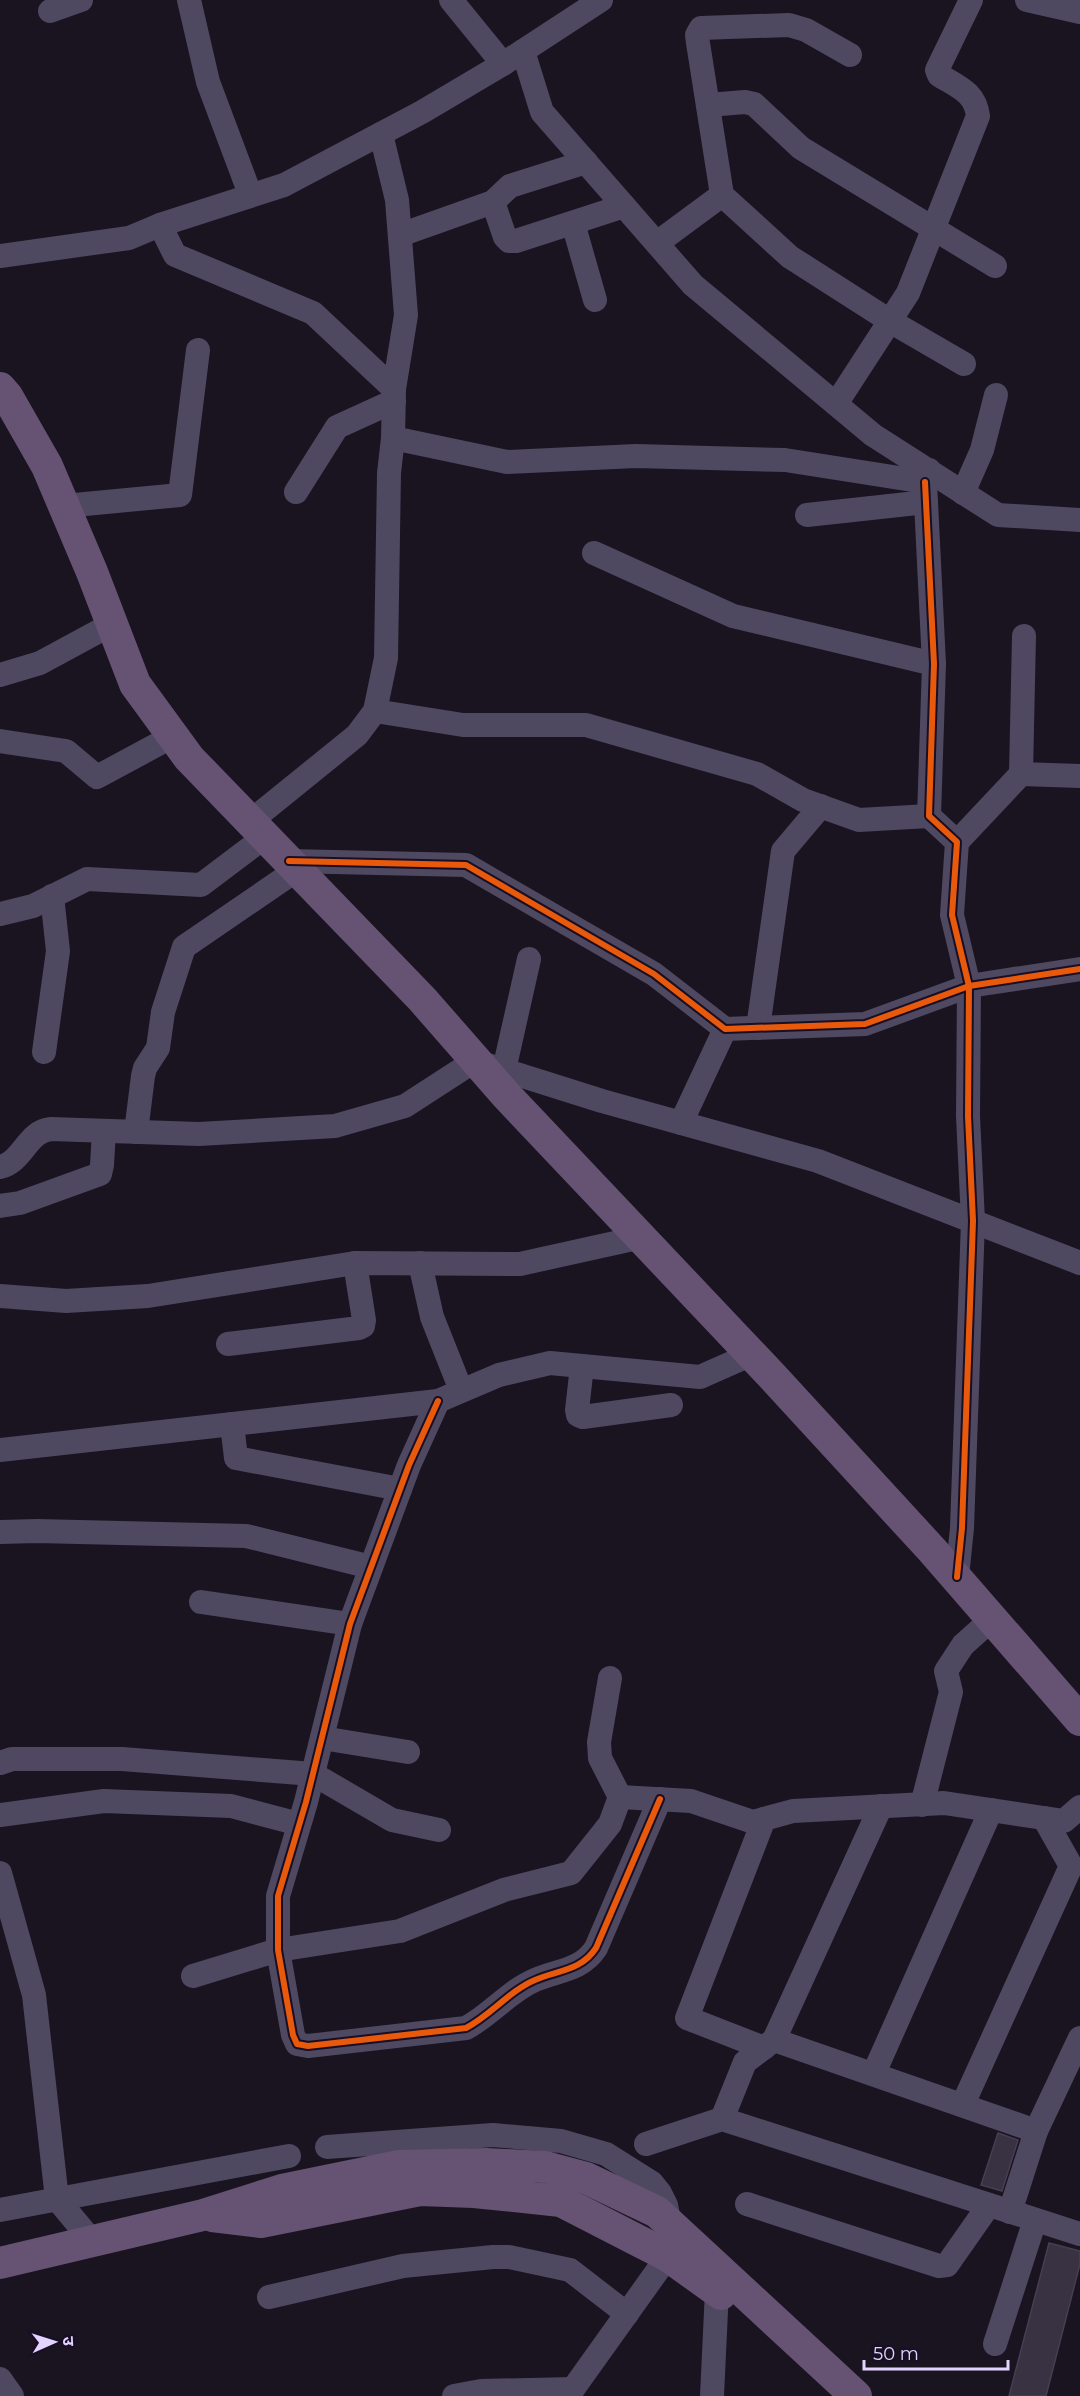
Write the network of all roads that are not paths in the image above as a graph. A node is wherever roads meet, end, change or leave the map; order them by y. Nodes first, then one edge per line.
1 (81, 0) edge
2 (189, 0) edge
3 (451, 0) edge
4 (601, 0) edge
5 (971, 0) edge
6 (1027, 0) edge
7 (50, 12) dead end
8 (1080, 12) edge
9 (849, 55) dead end
10 (513, 57) junction
11 (708, 105) junction
12 (381, 134) junction
13 (586, 162) junction
14 (250, 194) junction
15 (722, 195) junction
16 (493, 202) junction
17 (624, 206) junction
18 (573, 223) junction
19 (160, 225) junction
20 (933, 230) junction
21 (400, 235) junction
22 (657, 243) junction
23 (0, 256) edge
24 (994, 266) dead end
25 (595, 300) dead end
26 (890, 321) junction
27 (198, 350) dead end
28 (964, 364) dead end
29 (0, 388) edge
30 (394, 395) junction
31 (996, 395) dead end
32 (836, 404) junction
33 (393, 438) junction
34 (927, 485) junction
35 (296, 492) dead end
36 (963, 493) junction
37 (64, 506) junction
38 (807, 515) dead end
39 (1079, 526) edge
40 (594, 553) dead end
41 (112, 624) junction
42 (1024, 636) dead end
43 (934, 664) junction
44 (0, 675) edge
45 (375, 711) junction
46 (173, 736) junction
47 (0, 741) edge
48 (1022, 774) junction
49 (1080, 776) edge
50 (821, 806) junction
51 (929, 816) junction
52 (259, 829) junction
53 (957, 842) junction
54 (293, 865) junction
55 (52, 896) junction
56 (0, 914) edge
57 (529, 959) dead end
58 (1080, 969) edge
59 (969, 986) junction
60 (758, 1028) junction
61 (725, 1029) junction
62 (44, 1052) dead end
63 (486, 1064) junction
64 (681, 1123) junction
65 (104, 1131) junction
66 (136, 1132) junction
67 (0, 1167) edge
68 (0, 1206) edge
69 (974, 1221) junction
70 (642, 1237) junction
71 (355, 1263) junction
72 (420, 1263) junction
73 (1080, 1263) edge
74 (0, 1296) edge
75 (228, 1344) dead end
76 (752, 1354) junction
77 (582, 1366) junction
78 (461, 1390) junction
79 (438, 1401) junction
80 (671, 1405) dead end
81 (232, 1424) junction
82 (0, 1450) edge
83 (400, 1489) junction
84 (0, 1532) edge
85 (371, 1566) junction
86 (957, 1577) junction
87 (201, 1602) dead end
88 (992, 1619) junction
89 (350, 1624) junction
90 (610, 1678) dead end
91 (1080, 1720) edge
92 (322, 1738) junction
93 (408, 1752) dead end
94 (0, 1762) edge
95 (313, 1774) junction
96 (620, 1797) junction
97 (660, 1799) junction
98 (922, 1804) junction
99 (881, 1806) junction
100 (1080, 1807) edge
101 (991, 1810) junction
102 (0, 1815) edge
103 (1044, 1818) junction
104 (764, 1819) junction
105 (299, 1824) junction
106 (439, 1830) dead end
107 (1075, 1868) edge
108 (0, 1873) edge
109 (278, 1950) junction
110 (193, 1976) dead end
111 (1080, 2038) edge
112 (769, 2044) junction
113 (874, 2073) junction
114 (963, 2104) junction
115 (722, 2119) junction
116 (1036, 2131) junction
117 (646, 2144) dead end
118 (327, 2148) dead end
119 (289, 2156) dead end
120 (57, 2199) junction
121 (747, 2204) dead end
122 (1000, 2209) junction
123 (0, 2210) edge
124 (203, 2215) junction
125 (1035, 2220) junction
126 (1080, 2235) edge
127 (92, 2241) junction
128 (668, 2256) junction
129 (0, 2263) edge
130 (717, 2290) junction
131 (269, 2297) dead end
132 (627, 2314) junction
133 (995, 2344) dead end
134 (0, 2379) edge
135 (570, 2392) edge
136 (12, 2396) edge
137 (454, 2396) edge
138 (712, 2396) edge
139 (857, 2396) edge

1 - 7 street
2 - 14 street
3 - 10 street
4 - 10 street
5 - 20 street
6 - 8 street
9 - 11 street
10 - 12 street
10 - 13 street
11 - 15 street
11 - 20 street
12 - 14 street
12 - 21 street
13 - 16 street
13 - 17 street
14 - 19 street
15 - 22 street
15 - 26 street
16 - 18 street
16 - 21 street
17 - 18 street
17 - 22 street
18 - 25 street
19 - 23 street
19 - 30 street
20 - 24 street
20 - 26 street
21 - 30 street
22 - 32 street
26 - 28 street
26 - 32 street
27 - 37 street
29 - 37 main road
30 - 33 street
30 - 35 street
31 - 36 street
32 - 34 street
33 - 34 street
33 - 45 street
34 - 36 street
34 - 38 street
34 - 43 street
36 - 39 street
37 - 41 main road
40 - 43 street
41 - 44 street
41 - 46 main road
42 - 48 street
43 - 51 street
45 - 50 street
45 - 52 street
46 - 47 street
46 - 52 main road
48 - 49 street
48 - 53 street
50 - 51 street
50 - 60 street
51 - 53 street
52 - 54 main road
52 - 55 street
53 - 59 street
54 - 61 street
54 - 63 main road
54 - 66 street
55 - 56 street
55 - 62 street
57 - 63 street
58 - 59 street
59 - 60 street
59 - 69 street
60 - 61 street
61 - 64 street
63 - 64 street
63 - 66 street
63 - 70 main road
64 - 69 street
65 - 66 street
65 - 67 street
65 - 68 street
69 - 73 street
69 - 86 street
70 - 72 street
70 - 76 main road
71 - 72 street
71 - 74 street
71 - 75 street
72 - 78 street
76 - 77 street
76 - 86 main road
77 - 78 street
77 - 80 street
78 - 79 street
79 - 81 street
79 - 83 street
81 - 82 street
81 - 83 street
83 - 85 street
84 - 85 street
85 - 89 street
86 - 88 main road
87 - 89 street
88 - 91 main road
88 - 98 street
89 - 92 street
90 - 96 street
92 - 93 street
92 - 95 street
94 - 95 street
95 - 105 street
95 - 106 street
96 - 97 street
96 - 109 street
97 - 104 street
97 - 109 street
98 - 99 street
98 - 101 street
99 - 104 street
99 - 112 street
100 - 103 street
101 - 103 street
101 - 113 street
102 - 105 street
103 - 107 street
104 - 112 street
105 - 109 street
107 - 114 street
108 - 120 street
109 - 110 street
111 - 116 street
112 - 113 street
112 - 115 street
113 - 114 street
114 - 116 street
115 - 117 street
115 - 122 street
116 - 122 street
118 - 128 street
119 - 120 street
120 - 123 street
120 - 127 street
121 - 122 street
122 - 125 street
124 - 127 main road
124 - 128 main road
124 - 139 main road
125 - 126 street
125 - 133 street
127 - 129 main road
128 - 130 main road
128 - 132 street
130 - 138 street
130 - 139 main road
131 - 132 street
132 - 135 street
134 - 136 street
135 - 137 street

